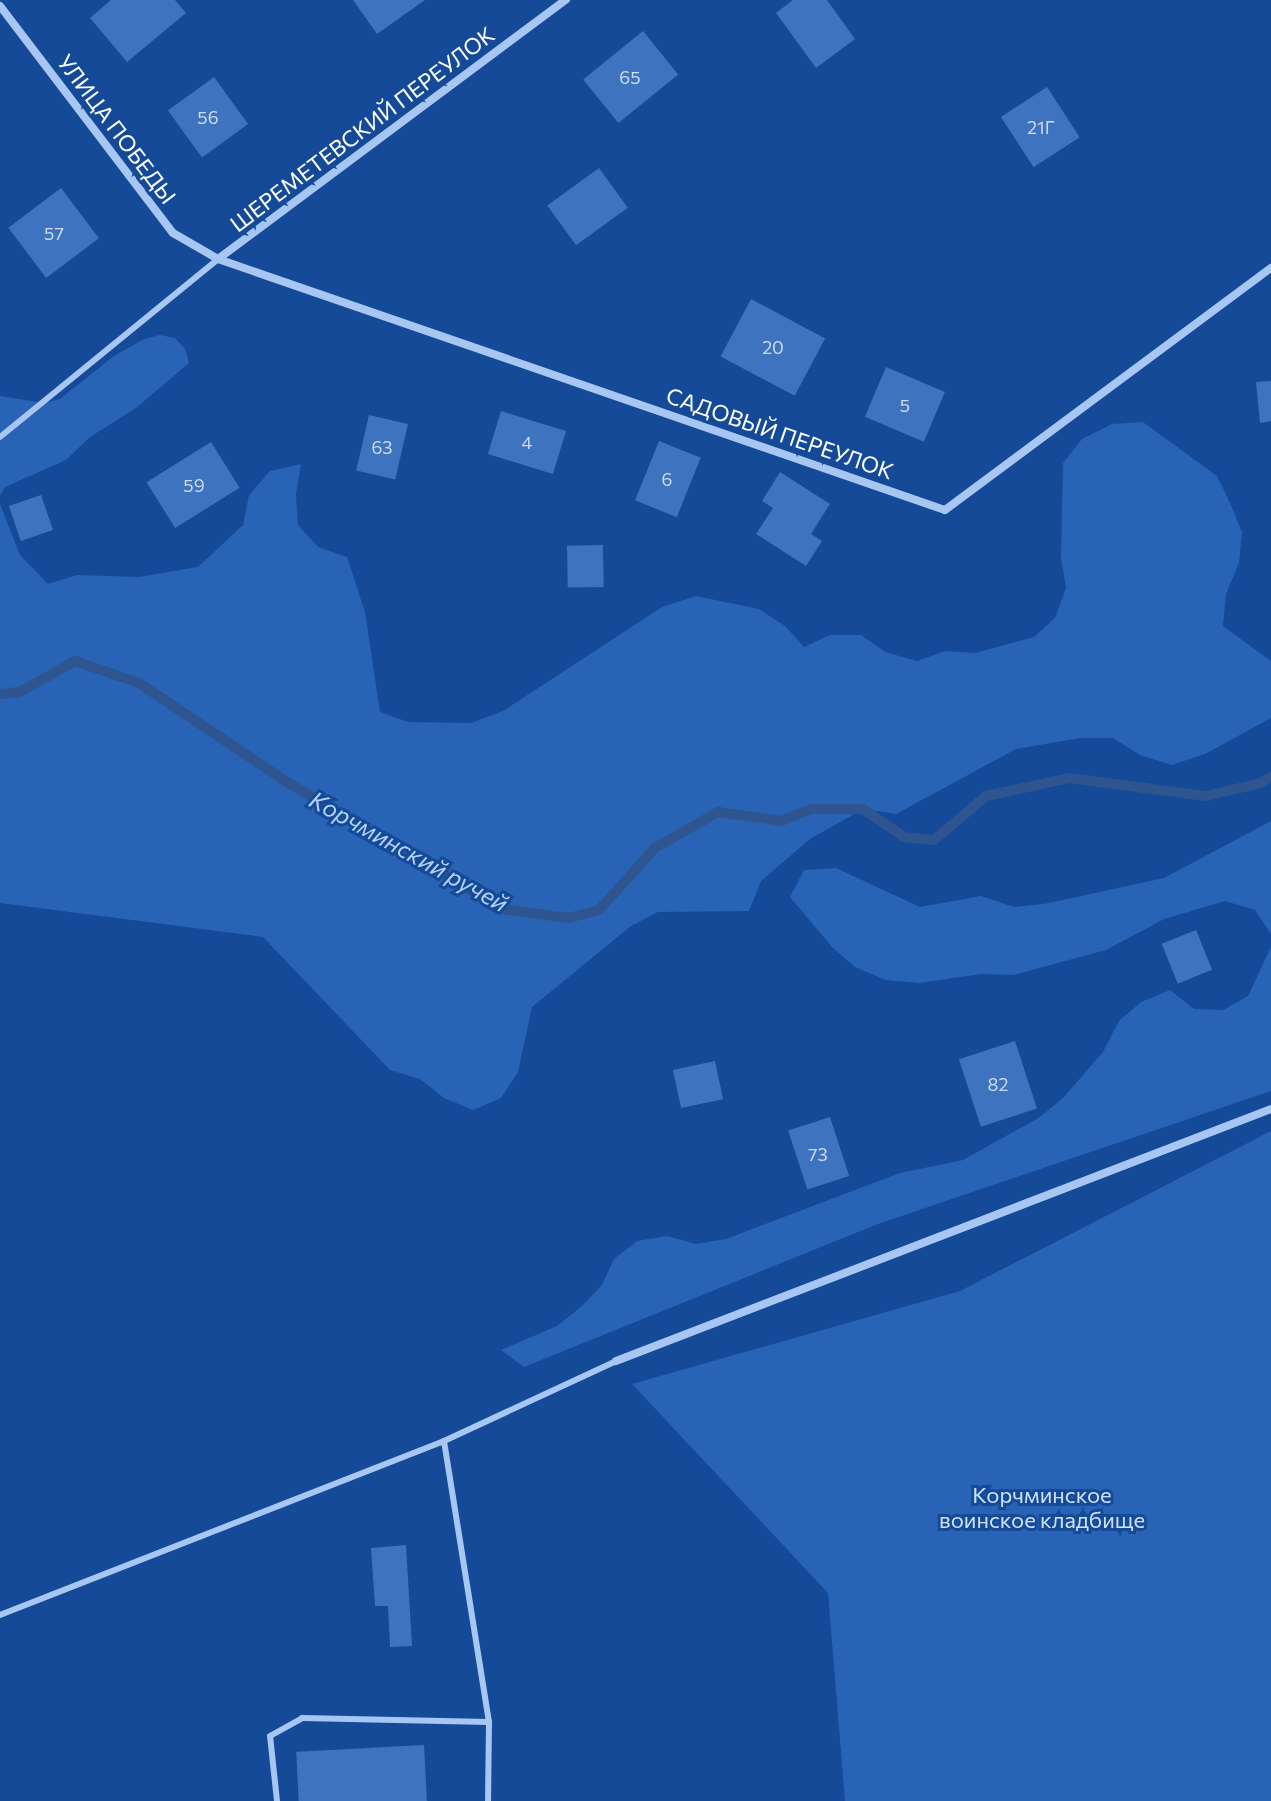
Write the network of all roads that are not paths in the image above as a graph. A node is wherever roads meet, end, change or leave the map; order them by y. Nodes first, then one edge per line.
1 (566, 0) edge
2 (0, 6) edge
3 (218, 259) junction
4 (1271, 268) edge
5 (0, 437) edge
6 (1271, 1109) edge
7 (616, 1361) joint
8 (444, 1441) junction
9 (0, 1615) edge
10 (489, 1722) junction
11 (277, 1801) edge
12 (488, 1801) edge

1 - 3 street, ШЕРЕМЕТЕВСКИЙ ПЕРЕУЛОК
2 - 3 street, УЛИЦА ПОБЕДЫ
3 - 4 street, САДОВЫЙ ПЕРЕУЛОК
3 - 5 lane
6 - 7 street
7 - 8 lane
8 - 9 lane
8 - 10 lane
10 - 11 lane
10 - 12 lane

